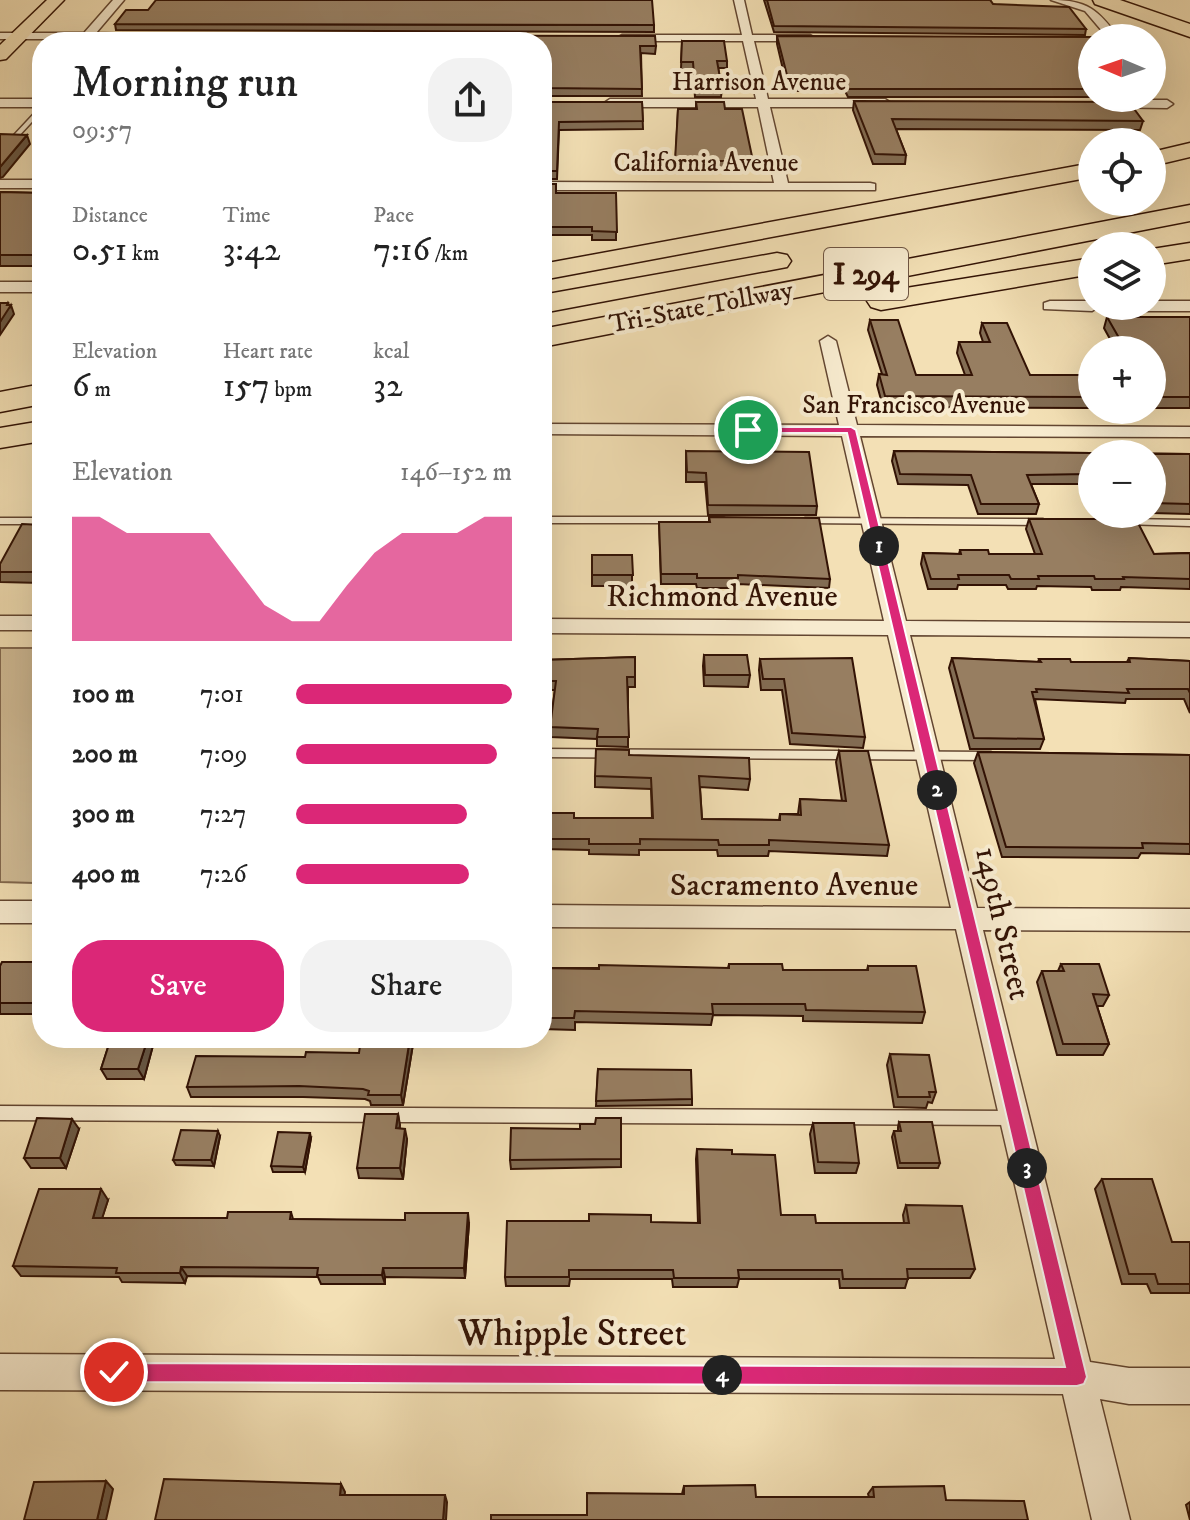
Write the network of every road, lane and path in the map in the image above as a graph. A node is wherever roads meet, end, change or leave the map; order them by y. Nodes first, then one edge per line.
1 (55, 0) edge
2 (119, 0) edge
3 (739, 0) edge
4 (1056, 0) edge
5 (1103, 0) edge
6 (1183, 23) edge
7 (1102, 24) edge
8 (91, 32) edge
9 (607, 38) edge
10 (748, 38) junction
11 (826, 38) edge
12 (32, 42) edge
13 (5, 45) edge
14 (0, 103) edge
15 (589, 103) edge
16 (763, 103) junction
17 (903, 103) edge
18 (32, 105) edge
19 (32, 117) edge
20 (15, 137) edge
21 (1078, 173) edge
22 (0, 184) edge
23 (32, 184) edge
24 (552, 186) edge
25 (782, 186) junction
26 (870, 187) dead end
27 (1078, 187) edge
28 (1190, 213) edge
29 (1190, 235) edge
30 (1166, 240) edge
31 (1190, 251) edge
32 (809, 255) dead end
33 (1166, 255) edge
34 (1078, 258) edge
35 (1078, 268) edge
36 (552, 270) edge
37 (552, 279) edge
38 (0, 287) edge
39 (32, 287) edge
40 (931, 292) junction
41 (552, 302) edge
42 (1050, 306) dead end
43 (1078, 306) edge
44 (1166, 306) edge
45 (1190, 306) edge
46 (552, 336) edge
47 (828, 341) dead end
48 (552, 356) edge
49 (32, 369) edge
50 (0, 375) edge
51 (32, 396) edge
52 (0, 402) edge
53 (552, 429) edge
54 (851, 430) junction
55 (1190, 432) edge
56 (32, 433) edge
57 (0, 438) edge
58 (552, 520) edge
59 (731, 520) edge
60 (0, 521) edge
61 (32, 521) edge
62 (791, 521) edge
63 (873, 522) junction
64 (1048, 522) edge
65 (1166, 523) edge
66 (1190, 523) edge
67 (0, 623) edge
68 (32, 623) edge
69 (552, 626) edge
70 (898, 628) junction
71 (1190, 630) edge
72 (552, 753) edge
73 (929, 756) junction
74 (1005, 756) edge
75 (0, 912) edge
76 (32, 912) edge
77 (552, 916) edge
78 (968, 919) junction
79 (1190, 920) edge
80 (0, 1113) edge
81 (1016, 1118) junction
82 (0, 1372) edge
83 (1077, 1377) junction
84 (1190, 1386) edge
85 (1111, 1520) edge

1 - 13 main road
2 - 8 street
3 - 10 street
4 - 7 street
5 - 6 highway
9 - 10 street
10 - 11 street
10 - 16 street
12 - 13 street
14 - 18 street
15 - 16 street, Harrison Avenue
16 - 17 street, Harrison Avenue
16 - 25 street
19 - 20 lane
21 - 36 highway
22 - 23 street
24 - 25 street, California Avenue
25 - 26 street, California Avenue
27 - 37 highway
28 - 46 highway, Tri-State Tollway / I 294
29 - 30 highway
31 - 33 highway
32 - 41 highway, Tri-State Tollway / I 294
34 - 40 highway
35 - 40 highway
38 - 39 street
40 - 48 highway
42 - 43 street
44 - 45 street
47 - 54 street, 149th Street
49 - 50 highway
51 - 52 highway
53 - 54 street, San Francisco Avenue
54 - 55 street, San Francisco Avenue
54 - 63 street, 149th Street
56 - 57 highway
58 - 59 lane
60 - 61 lane
62 - 63 lane
63 - 64 lane
63 - 70 street, 149th Street
65 - 66 lane
67 - 68 street
69 - 70 street, Richmond Avenue
70 - 71 street, Richmond Avenue
70 - 73 street, 149th Street
72 - 73 lane
73 - 74 lane
73 - 78 street, 149th Street
75 - 76 street
77 - 78 street, Sacramento Avenue
78 - 79 street, Sacramento Avenue
78 - 81 street, 149th Street
80 - 81 lane
81 - 83 street, 149th Street
82 - 83 street, Whipple Street
83 - 84 street, Whipple Street
83 - 85 street, 149th Street

